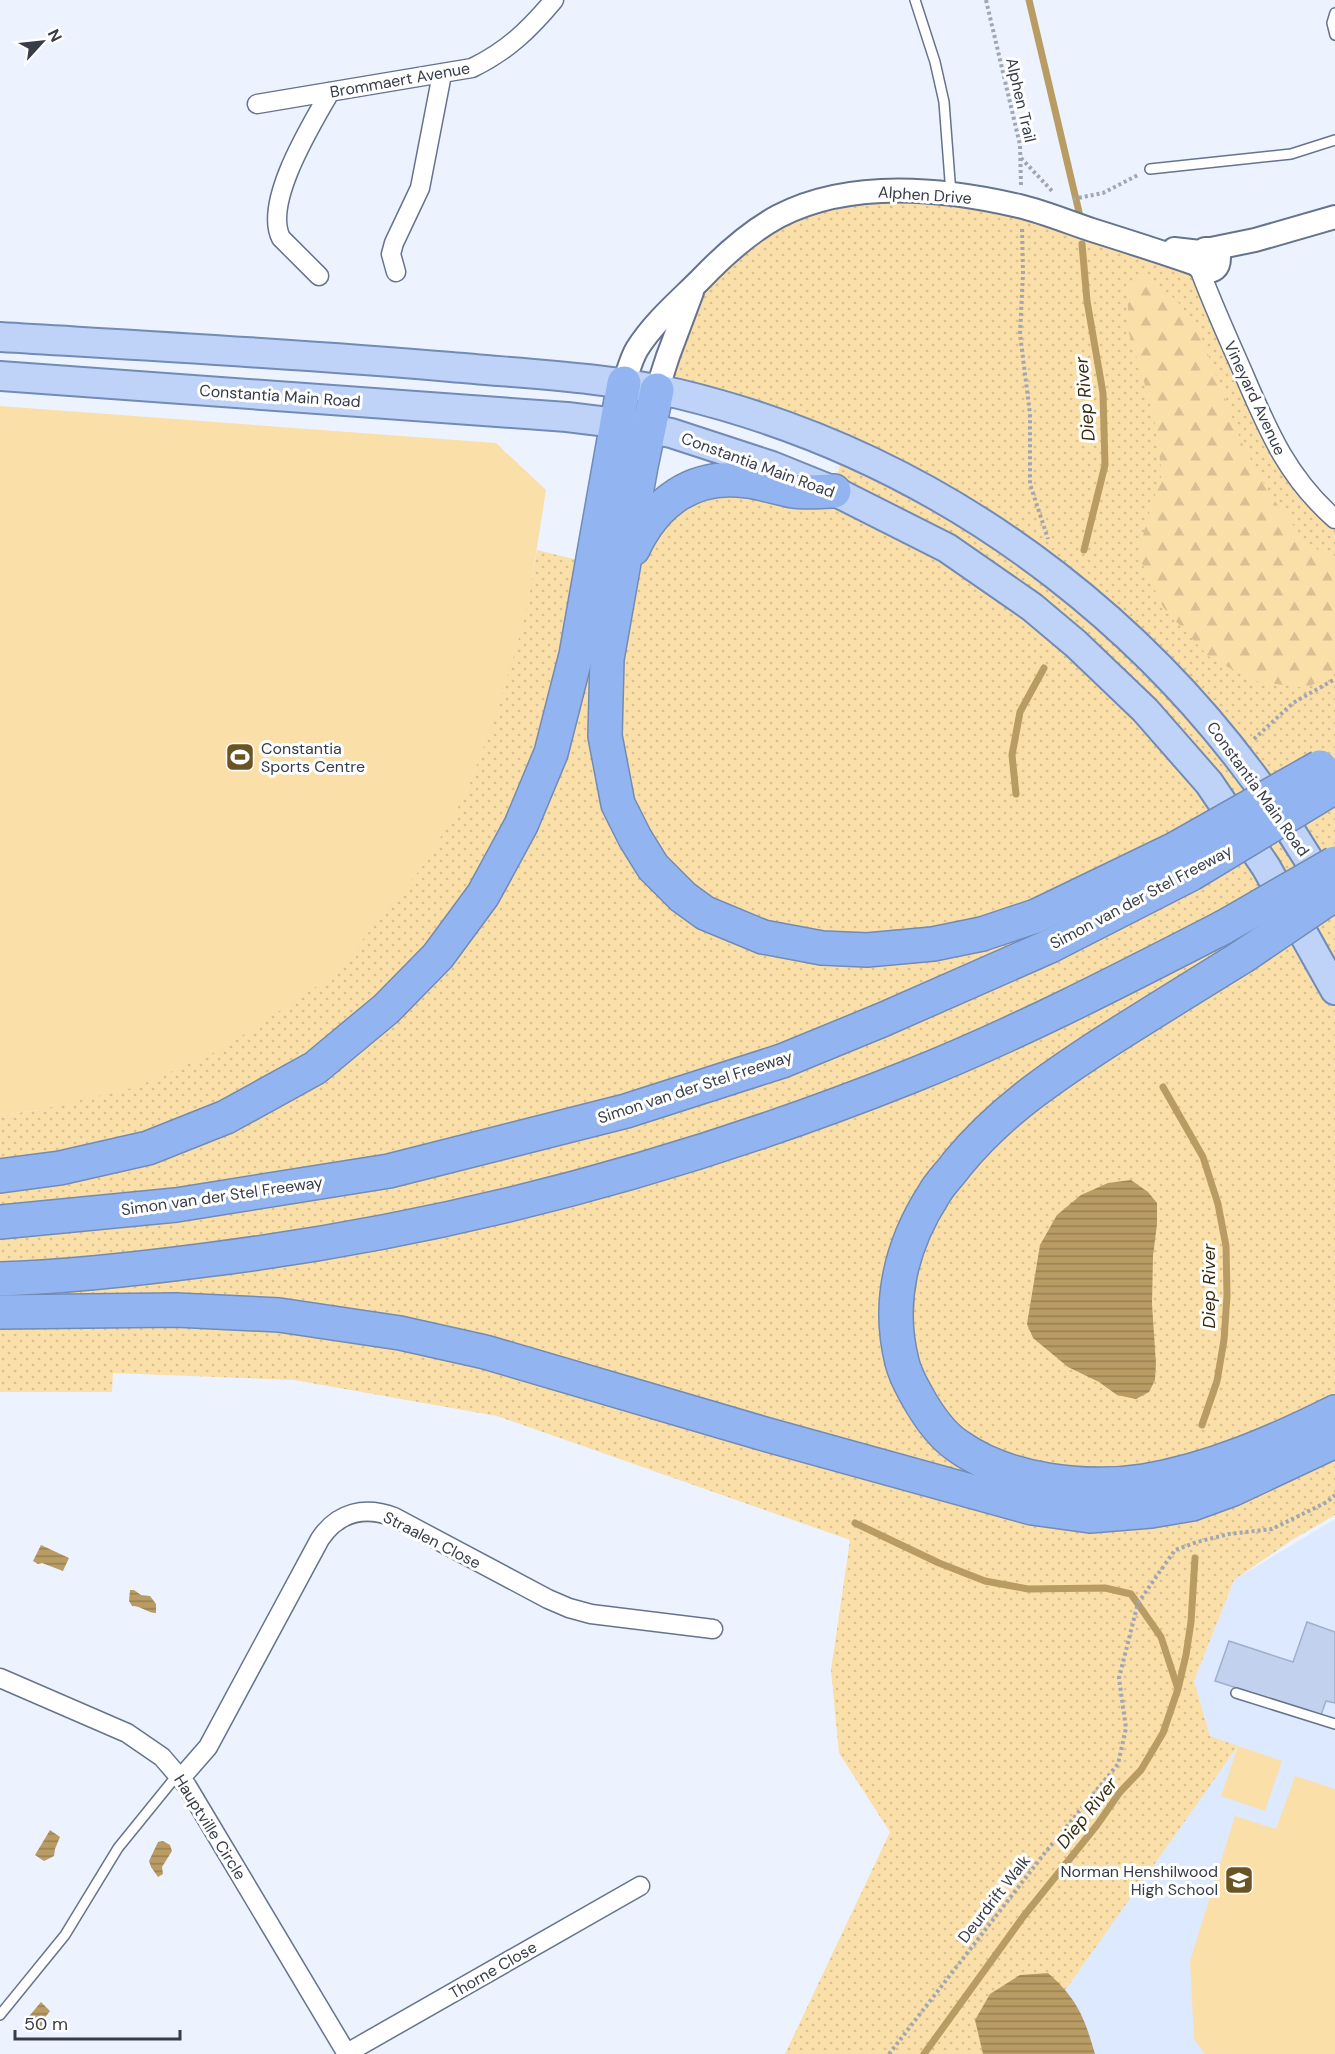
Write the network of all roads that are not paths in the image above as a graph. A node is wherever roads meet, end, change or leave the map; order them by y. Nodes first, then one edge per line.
1 (554, 0) edge
2 (915, 0) edge
3 (1335, 13) edge
4 (1335, 35) edge
5 (442, 74) junction
6 (330, 92) junction
7 (257, 104) dead end
8 (1335, 141) edge
9 (1150, 169) road end
10 (951, 194) junction
11 (1335, 217) edge
12 (1207, 261) junction
13 (396, 272) dead end
14 (319, 276) dead end
15 (695, 285) junction
16 (0, 337) edge
17 (0, 376) edge
18 (624, 383) junction
19 (657, 390) junction
20 (616, 423) junction
21 (650, 428) junction
22 (834, 491) junction
23 (1335, 519) edge
24 (624, 571) junction
25 (1331, 775) edge
26 (1183, 861) junction
27 (1335, 863) edge
28 (1335, 894) edge
29 (1335, 905) edge
30 (1335, 990) edge
31 (0, 1176) edge
32 (0, 1222) edge
33 (0, 1279) edge
34 (0, 1312) edge
35 (1335, 1412) edge
36 (1335, 1441) edge
37 (713, 1629) dead end
38 (0, 1678) edge
39 (1236, 1693) dead end
40 (1335, 1724) edge
41 (180, 1776) junction
42 (640, 1886) dead end
43 (0, 2015) edge
44 (347, 2054) edge

1 - 5 street, Brommaert Avenue
2 - 10 lane
3 - 4 lane
5 - 6 street, Brommaert Avenue
5 - 13 street
6 - 7 street, Brommaert Avenue
6 - 14 street
8 - 9 lane
10 - 12 street, Alphen Drive
10 - 15 street, Alphen Drive
11 - 12 street
12 - 23 street, Vineyard Avenue
15 - 18 street, Alphen Drive
15 - 19 street, Alphen Drive
16 - 18 main road, Constantia Main Road
17 - 20 main road, Constantia Main Road
18 - 19 main road, Constantia Main Road
18 - 20 highway
19 - 21 highway
19 - 29 main road, Constantia Main Road
20 - 21 main road, Constantia Main Road
20 - 31 highway
21 - 22 main road, Constantia Main Road
21 - 24 highway
22 - 24 highway
22 - 30 main road, Constantia Main Road
24 - 26 highway
25 - 26 highway, bridge
26 - 32 highway, Simon van der Stel Freeway
27 - 33 highway, bridge
28 - 35 highway, bridge
34 - 36 highway
37 - 41 street, Straalen Close
38 - 41 street, Hauptville Circle
39 - 40 lane
41 - 43 lane
41 - 44 street, Hauptville Circle
42 - 44 street, Thorne Close

